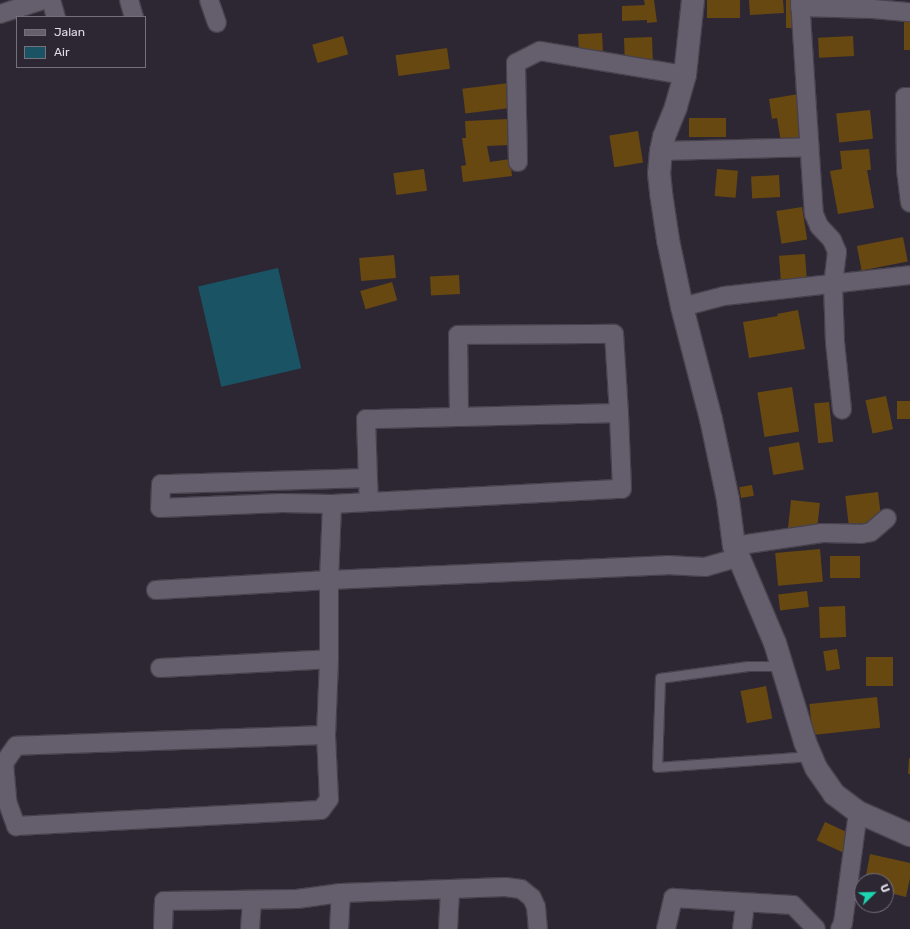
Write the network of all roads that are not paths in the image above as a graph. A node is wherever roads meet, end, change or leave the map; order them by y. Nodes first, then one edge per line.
1 (43, 0) edge
2 (51, 0) edge
3 (129, 0) edge
4 (209, 0) edge
5 (693, 0) edge
6 (800, 4) edge
7 (910, 12) edge
8 (0, 14) edge
9 (56, 16) edge
10 (134, 16) edge
11 (216, 23) dead end
12 (685, 76) junction
13 (910, 98) edge
14 (809, 147) junction
15 (661, 152) junction
16 (518, 162) dead end
17 (910, 203) edge
18 (910, 275) edge
19 (833, 285) junction
20 (682, 307) junction
21 (842, 410) dead end
22 (619, 413) junction
23 (459, 416) junction
24 (368, 478) junction
25 (369, 501) junction
26 (332, 504) junction
27 (887, 518) dead end
28 (736, 552) junction
29 (329, 580) junction
30 (156, 590) dead end
31 (329, 659) junction
32 (782, 666) junction
33 (160, 668) dead end
34 (326, 735) junction
35 (811, 756) junction
36 (858, 812) junction
37 (910, 835) edge
38 (450, 890) junction
39 (341, 893) junction
40 (252, 900) junction
41 (745, 903) junction
42 (163, 929) edge
43 (250, 929) edge
44 (339, 929) edge
45 (448, 929) edge
46 (538, 929) edge
47 (666, 929) edge
48 (742, 929) edge
49 (816, 929) edge
50 (840, 929) edge

1 - 8 street
2 - 9 street
3 - 10 street
4 - 11 street
5 - 12 street
6 - 7 street
6 - 14 street
12 - 15 street
12 - 16 street
13 - 17 street
14 - 15 street
14 - 19 street
15 - 20 street
18 - 19 street
19 - 20 street
19 - 21 street
20 - 28 street
22 - 23 street
22 - 23 street
22 - 25 street
23 - 24 street
24 - 25 street
24 - 26 street
25 - 26 street
26 - 29 street
27 - 28 street
28 - 29 street
28 - 32 street
29 - 30 street
29 - 31 street
31 - 33 street
31 - 34 street
32 - 35 street
32 - 35 lane
34 - 34 street
35 - 36 street
36 - 37 street
36 - 50 street
38 - 39 street
38 - 45 street
38 - 46 street
39 - 40 street
39 - 44 street
40 - 42 street
40 - 43 street
41 - 47 street
41 - 48 street
41 - 49 street

